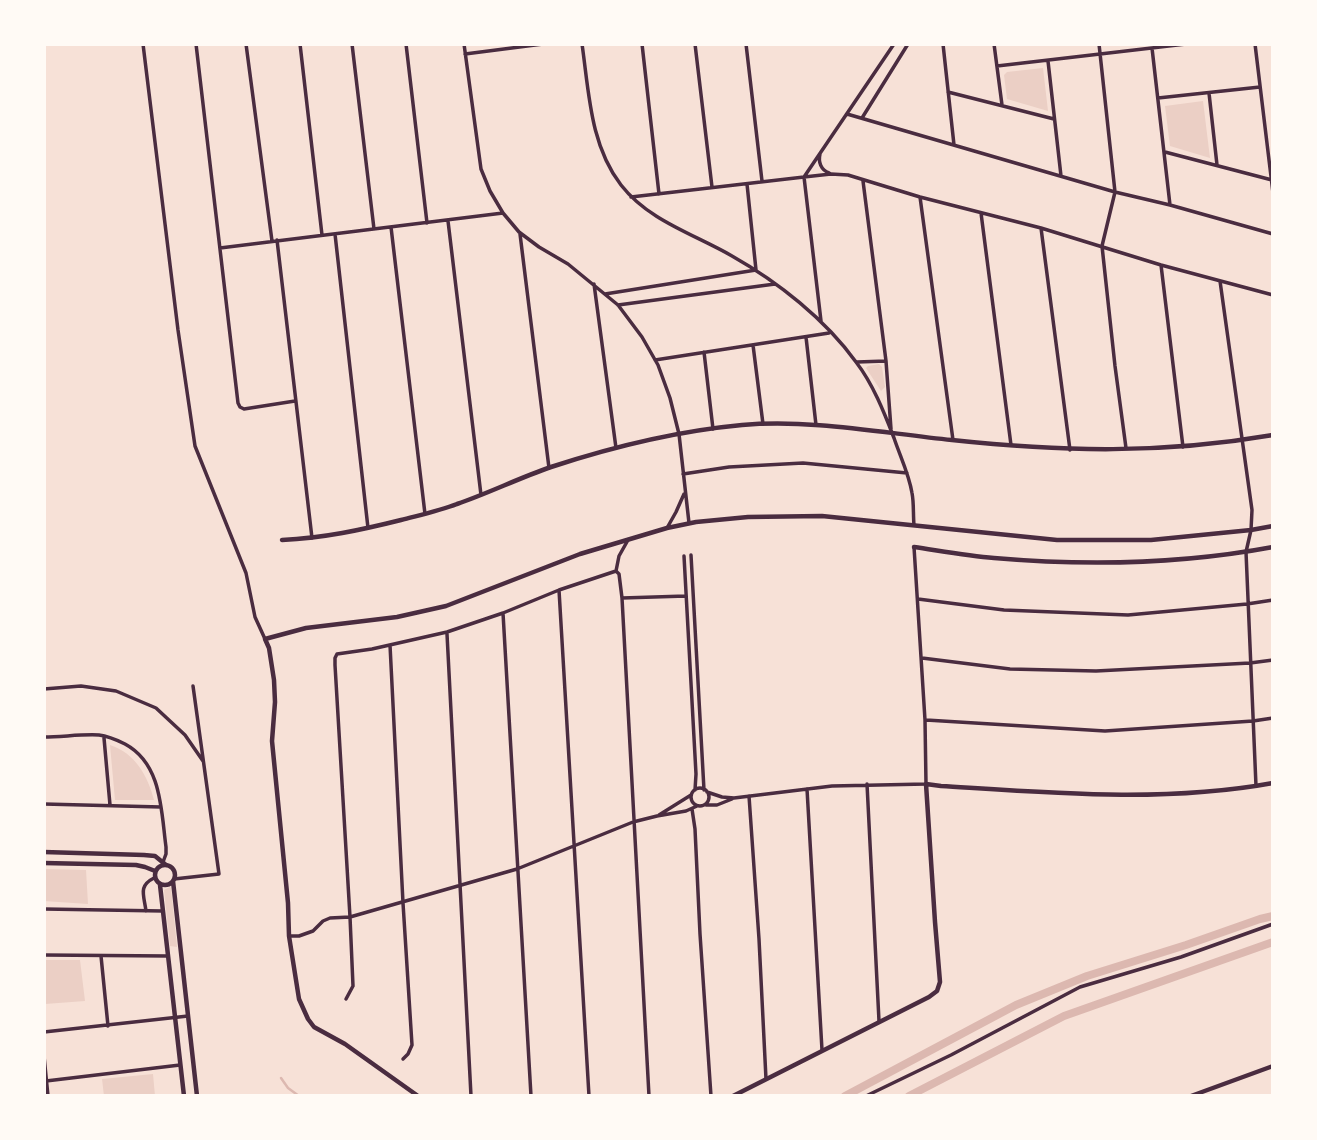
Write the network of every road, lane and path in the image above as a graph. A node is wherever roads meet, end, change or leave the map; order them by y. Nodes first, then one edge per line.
1 (143, 44) edge
2 (195, 44) edge
3 (246, 44) edge
4 (300, 44) edge
5 (352, 44) edge
6 (406, 44) edge
7 (464, 44) edge
8 (543, 44) edge
9 (582, 44) edge
10 (642, 44) edge
11 (695, 44) edge
12 (746, 44) edge
13 (894, 44) edge
14 (908, 44) edge
15 (943, 44) edge
16 (994, 44) edge
17 (1099, 44) edge
18 (1186, 44) edge
19 (1255, 44) edge
20 (1152, 48) junction
21 (465, 54) junction
22 (1100, 54) junction
23 (1048, 61) junction
24 (997, 66) junction
25 (1260, 86) junction
26 (948, 92) junction
27 (1209, 93) junction
28 (1158, 99) junction
29 (1002, 105) junction
30 (847, 114) junction
31 (862, 118) junction
32 (1054, 119) junction
33 (954, 145) junction
34 (822, 150) junction
35 (1165, 152) junction
36 (1217, 166) junction
37 (831, 174) junction
38 (1062, 176) junction
39 (804, 177) junction
40 (1272, 180) edge
41 (762, 181) junction
42 (863, 181) junction
43 (747, 183) junction
44 (712, 187) junction
45 (1115, 192) junction
46 (1273, 193) edge
47 (659, 194) junction
48 (631, 197) junction
49 (920, 197) junction
50 (1170, 205) junction
51 (503, 213) junction
52 (981, 213) junction
53 (448, 221) junction
54 (427, 223) junction
55 (391, 227) junction
56 (1041, 228) junction
57 (374, 229) junction
58 (519, 232) junction
59 (335, 234) junction
60 (1273, 234) edge
61 (323, 235) junction
62 (274, 240) junction
63 (1102, 246) junction
64 (219, 248) junction
65 (1161, 265) junction
66 (756, 270) junction
67 (1220, 281) junction
68 (594, 284) junction
69 (776, 284) junction
70 (605, 294) junction
71 (1273, 295) edge
72 (618, 305) junction
73 (821, 323) junction
74 (830, 333) junction
75 (806, 337) junction
76 (753, 345) junction
77 (704, 352) junction
78 (655, 360) junction
79 (886, 361) junction
80 (857, 362) junction
81 (295, 401) junction
82 (763, 424) junction
83 (816, 425) junction
84 (713, 429) junction
85 (892, 433) junction
86 (679, 435) junction
87 (1273, 435) edge
88 (953, 440) junction
89 (1241, 440) junction
90 (1011, 445) junction
91 (1184, 447) junction
92 (616, 448) junction
93 (1070, 450) junction
94 (1127, 450) junction
95 (549, 468) junction
96 (907, 473) junction
97 (683, 474) junction
98 (684, 492) junction
99 (481, 495) junction
100 (425, 514) junction
101 (689, 523) junction
102 (914, 525) junction
103 (1273, 526) edge
104 (368, 528) junction
105 (667, 528) junction
106 (1251, 530) junction
107 (312, 538) junction
108 (629, 538) junction
109 (282, 540) dead end
110 (914, 547) joint
111 (1273, 547) edge
112 (1246, 552) junction
113 (684, 555) dead end
114 (691, 555) dead end
115 (617, 571) junction
116 (559, 590) junction
117 (686, 596) junction
118 (622, 598) junction
119 (918, 599) junction
120 (1273, 600) edge
121 (1248, 604) junction
122 (503, 613) junction
123 (447, 632) junction
124 (265, 639) junction
125 (390, 645) junction
126 (922, 658) junction
127 (1273, 660) edge
128 (1250, 663) junction
129 (193, 686) dead end
130 (44, 689) edge
131 (1273, 718) edge
132 (925, 720) junction
133 (1253, 721) junction
134 (104, 736) junction
135 (44, 737) edge
136 (204, 763) junction
137 (1273, 783) edge
138 (867, 784) junction
139 (926, 784) junction
140 (1256, 786) junction
141 (807, 789) junction
142 (705, 791) junction
143 (693, 792) junction
144 (749, 796) junction
145 (734, 798) junction
146 (44, 804) edge
147 (110, 805) junction
148 (704, 805) junction
149 (697, 806) junction
150 (161, 807) junction
151 (692, 809) junction
152 (657, 816) junction
153 (633, 822) junction
154 (574, 846) junction
155 (44, 852) edge
156 (44, 863) edge
157 (164, 864) junction
158 (517, 869) junction
159 (155, 871) junction
160 (154, 878) junction
161 (174, 880) junction
162 (160, 885) junction
163 (459, 887) junction
164 (403, 903) junction
165 (44, 909) edge
166 (146, 911) junction
167 (163, 911) junction
168 (350, 917) junction
169 (1273, 924) edge
170 (289, 936) junction
171 (44, 955) edge
172 (101, 956) junction
173 (168, 957) junction
174 (346, 999) dead end
175 (188, 1016) junction
176 (175, 1018) junction
177 (879, 1021) junction
178 (108, 1026) junction
179 (44, 1032) edge
180 (821, 1050) junction
181 (44, 1056) edge
182 (403, 1059) dead end
183 (180, 1065) junction
184 (1273, 1066) edge
185 (766, 1079) junction
186 (46, 1081) junction
187 (48, 1096) edge
188 (184, 1096) edge
189 (197, 1096) edge
190 (418, 1096) edge
191 (471, 1096) edge
192 (531, 1096) edge
193 (589, 1096) edge
194 (649, 1096) edge
195 (711, 1096) edge
196 (733, 1096) edge
197 (866, 1096) edge
198 (1192, 1096) edge

1 - 124 street
2 - 64 street
3 - 62 street
4 - 61 street
5 - 57 street
6 - 54 street
7 - 21 street
8 - 21 street
9 - 48 street
10 - 47 street
11 - 44 street
12 - 41 street
13 - 30 street
14 - 31 street
15 - 26 street
16 - 24 street
17 - 22 street
18 - 20 street
19 - 25 street
20 - 22 street
20 - 28 street
21 - 51 street
22 - 23 street
22 - 45 street
23 - 24 street
23 - 32 street
24 - 29 street
25 - 27 street
25 - 40 street
26 - 29 street
26 - 33 street
27 - 28 street
27 - 36 street
28 - 35 street
29 - 32 street
30 - 31 street
30 - 34 street
31 - 33 street
32 - 38 street
33 - 38 street
34 - 37 street
34 - 39 street
35 - 36 street
35 - 50 street
36 - 40 street
37 - 39 street
37 - 42 street
38 - 45 street
39 - 41 street
39 - 73 street
40 - 46 street
41 - 43 street
42 - 49 street
42 - 79 street
43 - 44 street
43 - 66 street
44 - 47 street
45 - 50 street
45 - 63 street
47 - 48 street
48 - 66 street
49 - 52 street
49 - 88 street
50 - 60 street
51 - 53 street
51 - 58 street
52 - 56 street
52 - 90 street
53 - 54 street
53 - 99 street
54 - 55 street
55 - 57 street
55 - 100 street
56 - 63 street
56 - 93 street
57 - 59 street
58 - 68 street
58 - 95 street
59 - 61 street
59 - 104 street
61 - 62 street
62 - 64 street
62 - 81 street
63 - 65 street
63 - 94 street
64 - 81 street
65 - 67 street
65 - 91 street
66 - 69 street
66 - 70 street
67 - 71 street
67 - 89 street
68 - 70 street
68 - 92 street
69 - 72 street
69 - 73 street
70 - 72 street
72 - 78 street
73 - 74 street
74 - 75 street
74 - 80 street
75 - 76 street
75 - 83 street
76 - 77 street
76 - 82 street
77 - 78 street
77 - 84 street
78 - 86 street
79 - 80 street
79 - 85 street
80 - 85 street
81 - 107 street
82 - 83 street
82 - 84 street
83 - 85 street
84 - 86 street
85 - 88 street
85 - 96 street
86 - 92 street
86 - 97 street
87 - 89 street
88 - 90 street
89 - 91 street
89 - 106 street
90 - 93 street
91 - 94 street
92 - 95 street
93 - 94 street
95 - 99 street
96 - 97 street
96 - 102 street
97 - 98 street
98 - 101 street
98 - 105 street
99 - 100 street
100 - 104 street
101 - 102 street
101 - 105 street
102 - 106 street
103 - 106 street
104 - 107 street
105 - 108 street
106 - 112 street
107 - 109 street
108 - 115 street
108 - 124 street
110 - 112 street
110 - 119 street
111 - 112 street
112 - 121 street
113 - 117 street
114 - 142 street
115 - 116 street
115 - 118 street
116 - 122 street
116 - 154 street
117 - 118 street
117 - 143 street
118 - 153 street
119 - 121 street
119 - 126 street
120 - 121 street
121 - 128 street
122 - 123 street
122 - 158 street
123 - 125 street
123 - 163 street
124 - 170 street
125 - 164 street
125 - 168 street
126 - 128 street
126 - 132 street
127 - 128 street
128 - 133 street
129 - 136 street
130 - 136 street
131 - 133 street
132 - 133 street
132 - 139 street
133 - 140 street
134 - 135 street
134 - 147 street
134 - 150 street
136 - 161 street
137 - 140 street
138 - 139 street
138 - 141 street
138 - 177 street
139 - 140 street
139 - 177 street
141 - 144 street
141 - 180 street
142 - 143 street
142 - 145 street
142 - 148 street
143 - 149 street
143 - 152 street
144 - 145 street
144 - 185 street
145 - 148 street
146 - 147 street
147 - 150 street
148 - 149 street
149 - 151 street
150 - 157 street
151 - 152 street
151 - 195 street
152 - 153 street
153 - 154 street
153 - 194 street
154 - 158 street
154 - 193 street
155 - 157 street
156 - 159 street
157 - 159 street
157 - 161 street
158 - 163 street
158 - 192 street
159 - 160 street
160 - 162 street
160 - 166 street
161 - 162 street
161 - 175 street
162 - 167 street
163 - 164 street
163 - 191 street
164 - 168 street
164 - 182 street
165 - 166 street
166 - 167 street
167 - 173 street
168 - 170 street
168 - 174 street
169 - 197 street
170 - 190 street
171 - 172 street
172 - 173 street
172 - 178 street
173 - 176 street
175 - 176 street
175 - 189 street
176 - 178 street
176 - 183 street
177 - 180 street
178 - 179 street
180 - 185 street
181 - 186 street
183 - 186 street
183 - 188 street
184 - 198 street
185 - 196 street
186 - 187 street

